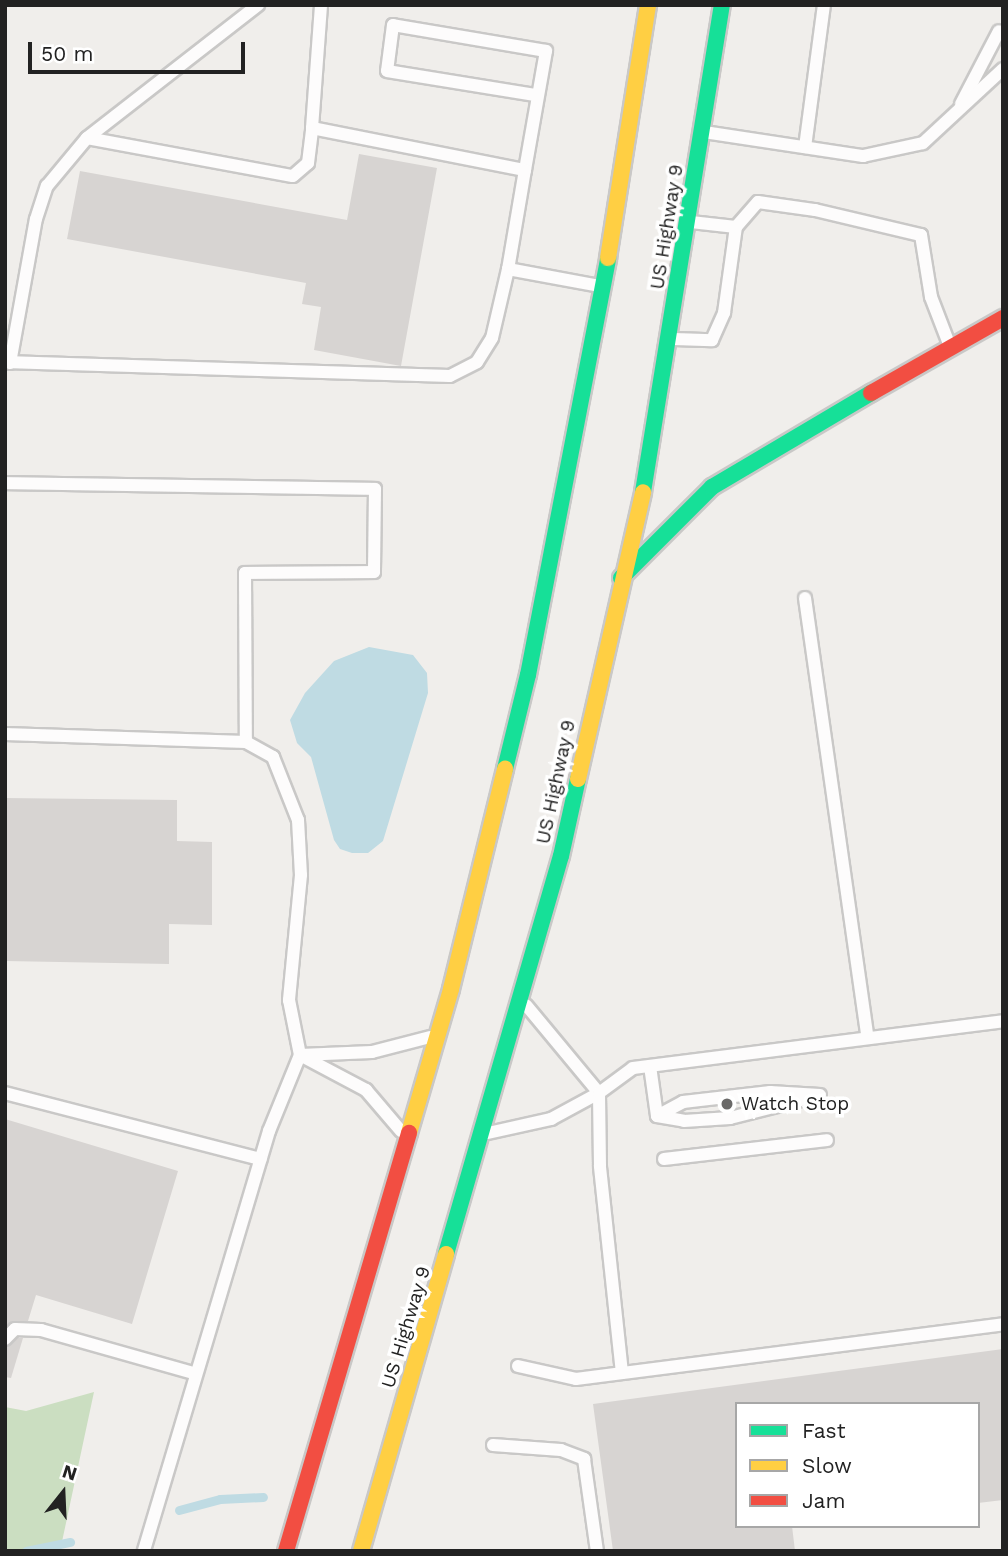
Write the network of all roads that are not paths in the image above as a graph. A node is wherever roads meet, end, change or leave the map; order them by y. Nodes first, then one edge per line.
1 (258, 5) edge
2 (321, 5) edge
3 (648, 5) edge
4 (722, 5) edge
5 (824, 5) edge
6 (999, 31) dead end
7 (1003, 69) edge
8 (535, 95) junction
9 (958, 111) junction
10 (312, 128) junction
11 (704, 132) junction
12 (87, 138) junction
13 (805, 147) junction
14 (526, 170) junction
15 (690, 222) junction
16 (736, 227) junction
17 (508, 269) junction
18 (603, 286) junction
19 (1003, 318) edge
20 (670, 339) junction
21 (950, 348) junction
22 (8, 362) edge
23 (5, 483) edge
24 (621, 578) junction
25 (805, 598) dead end
26 (5, 734) edge
27 (246, 742) junction
28 (523, 1000) junction
29 (1003, 1021) edge
30 (437, 1035) junction
31 (868, 1038) junction
32 (300, 1055) junction
33 (650, 1066) junction
34 (5, 1093) edge
35 (599, 1093) junction
36 (657, 1116) junction
37 (484, 1134) junction
38 (407, 1138) junction
39 (827, 1139) dead end
40 (261, 1159) junction
41 (664, 1160) dead end
42 (1003, 1324) edge
43 (5, 1339) edge
44 (518, 1366) dead end
45 (622, 1373) junction
46 (196, 1374) junction
47 (493, 1445) dead end
48 (144, 1551) edge
49 (286, 1551) edge
50 (361, 1551) edge
51 (597, 1551) edge

1 - 12 lane
2 - 10 lane
3 - 18 highway
4 - 11 highway, US Highway 9
5 - 13 lane
6 - 9 lane
7 - 9 lane
8 - 8 lane
8 - 14 lane
9 - 13 lane
10 - 12 lane
10 - 14 lane
11 - 13 lane
11 - 15 highway, US Highway 9
12 - 22 lane
14 - 17 lane
15 - 16 lane
15 - 20 highway, US Highway 9
16 - 20 lane
16 - 21 lane
17 - 18 lane
17 - 22 lane
18 - 30 highway
19 - 21 highway
20 - 24 highway, US Highway 9
21 - 24 highway
23 - 27 lane
24 - 28 highway, US Highway 9
25 - 31 lane
26 - 27 lane
27 - 32 lane
28 - 35 lane
28 - 37 highway, US Highway 9
29 - 31 lane
30 - 32 lane
30 - 38 highway
31 - 33 lane
32 - 38 lane
32 - 40 lane
33 - 35 lane
33 - 36 lane
34 - 40 lane
35 - 37 lane
35 - 45 lane
36 - 36 lane
37 - 50 highway, US Highway 9
38 - 49 highway
39 - 41 lane
40 - 46 lane
42 - 45 lane
43 - 46 lane
44 - 45 lane
46 - 48 lane
47 - 51 lane

